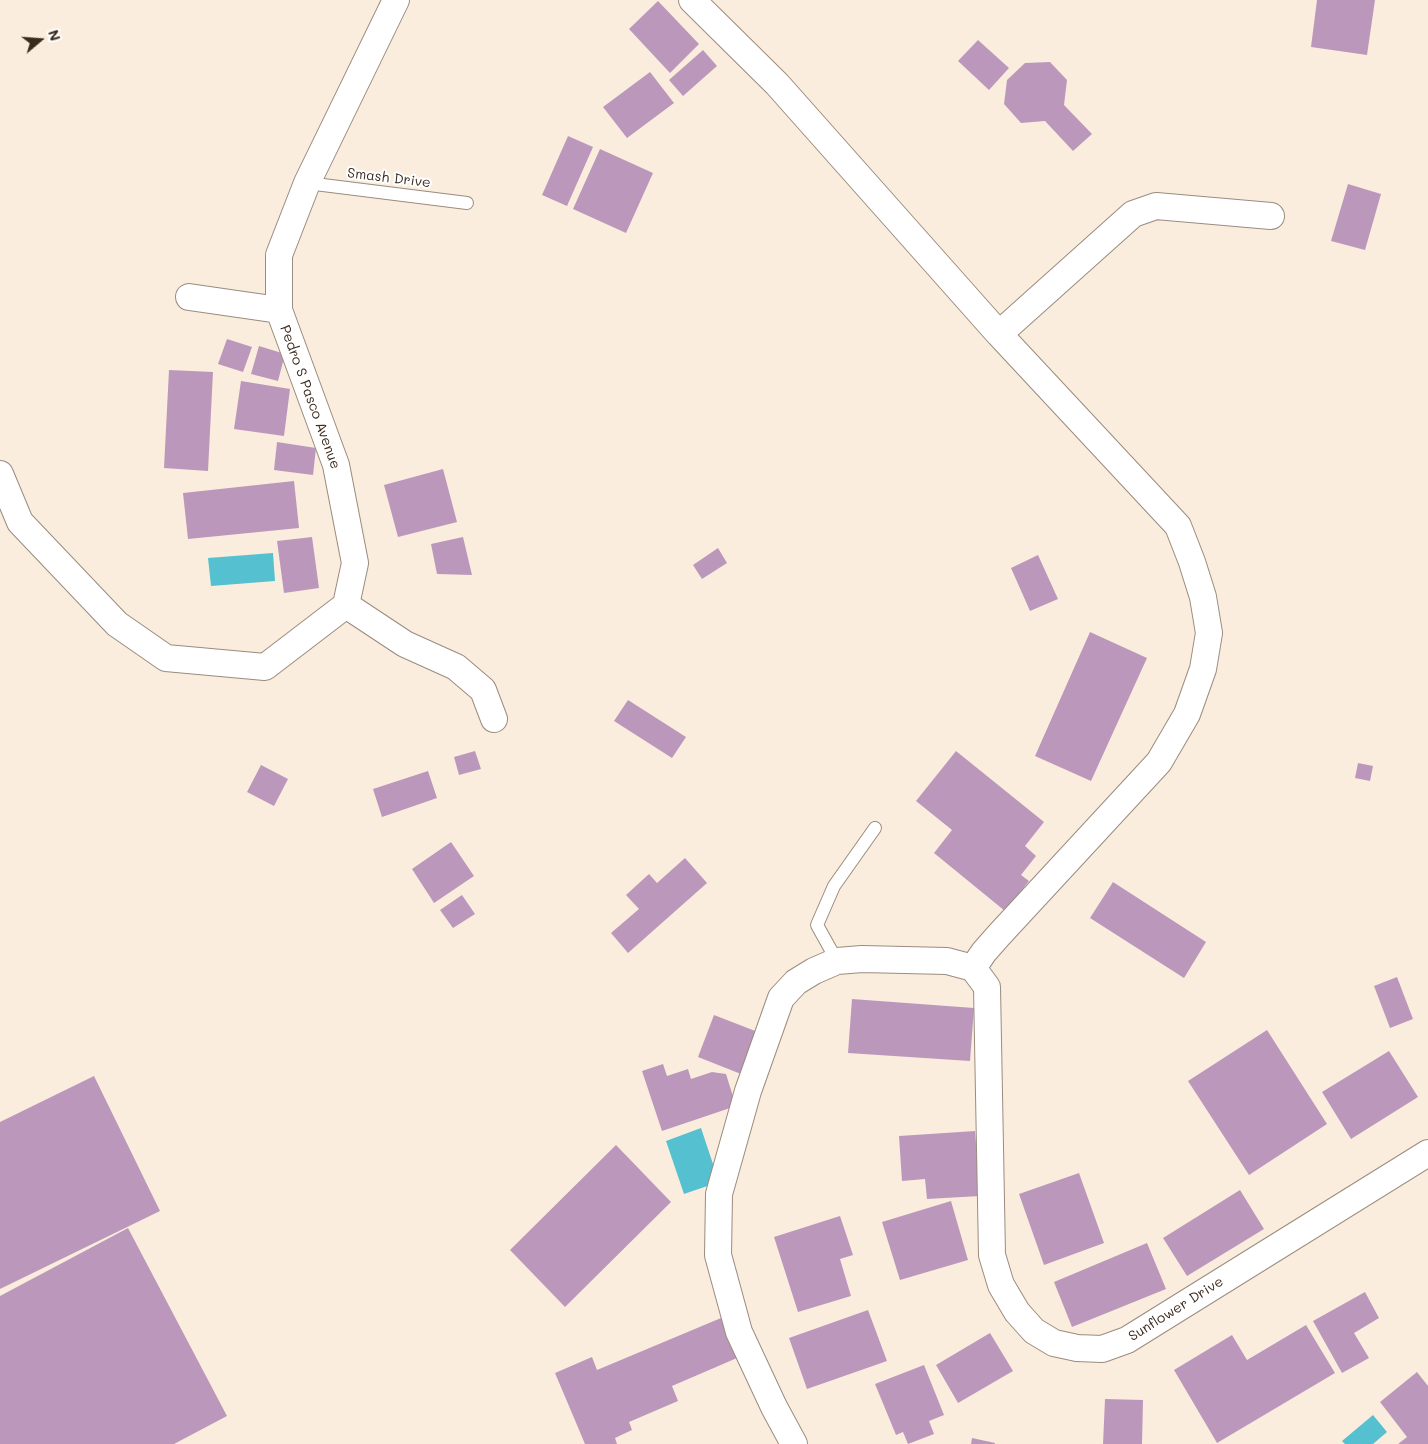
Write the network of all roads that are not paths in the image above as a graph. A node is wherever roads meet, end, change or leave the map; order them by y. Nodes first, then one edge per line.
1 (396, 0) edge
2 (692, 0) edge
3 (307, 183) junction
4 (467, 203) dead end
5 (1271, 216) dead end
6 (189, 296) dead end
7 (278, 310) junction
8 (999, 334) junction
9 (0, 474) edge
10 (10, 528) edge
11 (346, 605) junction
12 (494, 719) dead end
13 (875, 828) dead end
14 (837, 961) junction
15 (973, 968) junction
16 (1428, 1153) edge
17 (794, 1444) edge

1 - 3 street, Pedro S Pasco Avenue
2 - 8 street
3 - 4 lane, Smash Drive
3 - 7 street, Pedro S Pasco Avenue
5 - 8 street
6 - 7 street
7 - 11 street, Pedro S Pasco Avenue
8 - 15 street
9 - 10 street
10 - 11 street
11 - 12 street
13 - 14 lane
14 - 15 street
14 - 17 street
15 - 16 street, Sunflower Drive

